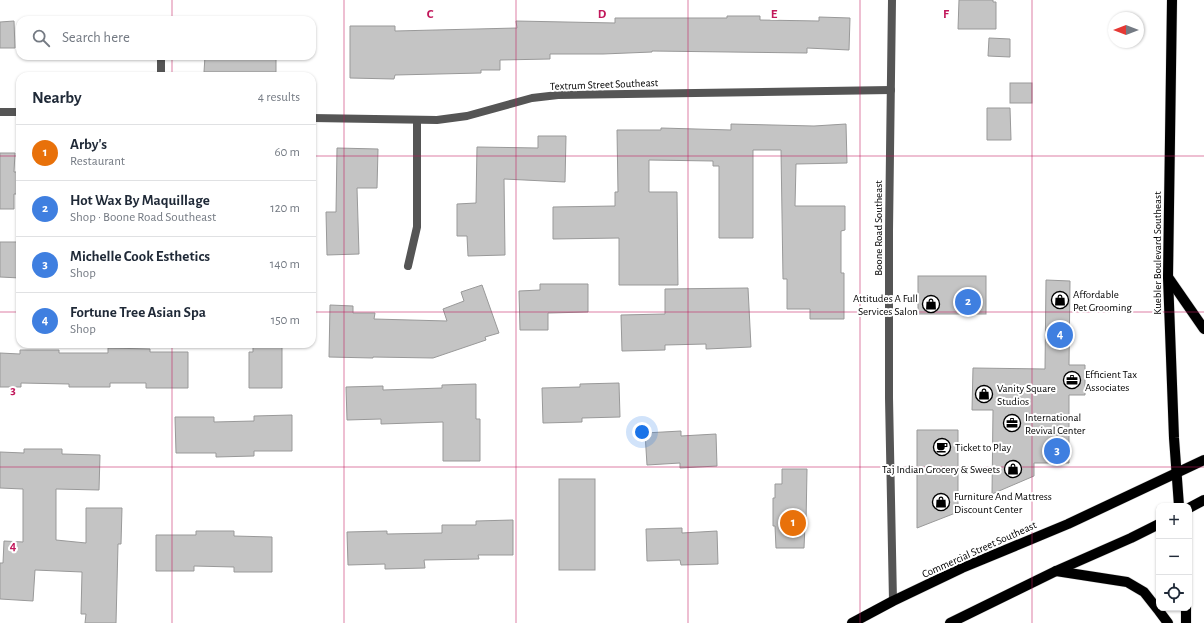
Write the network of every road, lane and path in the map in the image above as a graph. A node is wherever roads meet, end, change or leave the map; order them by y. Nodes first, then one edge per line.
1 (892, 0) edge
2 (1172, 0) edge
3 (161, 60) edge
4 (161, 72) edge
5 (891, 90) junction
6 (0, 112) edge
7 (16, 112) edge
8 (316, 118) edge
9 (417, 121) junction
10 (408, 266) dead end
11 (1168, 277) junction
12 (1204, 329) edge
13 (1204, 460) edge
14 (1177, 473) junction
15 (1204, 500) edge
16 (1179, 503) edge
17 (1192, 506) edge
18 (1156, 526) edge
19 (1056, 572) junction
20 (893, 601) junction
21 (1186, 611) edge
22 (852, 623) edge
23 (950, 623) edge
24 (1168, 623) edge
25 (1186, 623) edge

1 - 5 street, Boone Road Southeast
2 - 11 main road, Kuebler Boulevard Southeast
3 - 4 street
5 - 9 street, Textrum Street Southeast
5 - 20 street, Boone Road Southeast
6 - 7 street
8 - 9 street, Textrum Street Southeast
9 - 10 street
11 - 12 main road
11 - 14 main road, Kuebler Boulevard Southeast
13 - 14 main road, Commercial Street Southeast
14 - 16 main road, Kuebler Boulevard Southeast
14 - 20 main road, Commercial Street Southeast
15 - 17 main road
18 - 19 main road
19 - 23 main road
19 - 24 main road
20 - 22 main road, Commercial Street Southeast
21 - 25 main road

